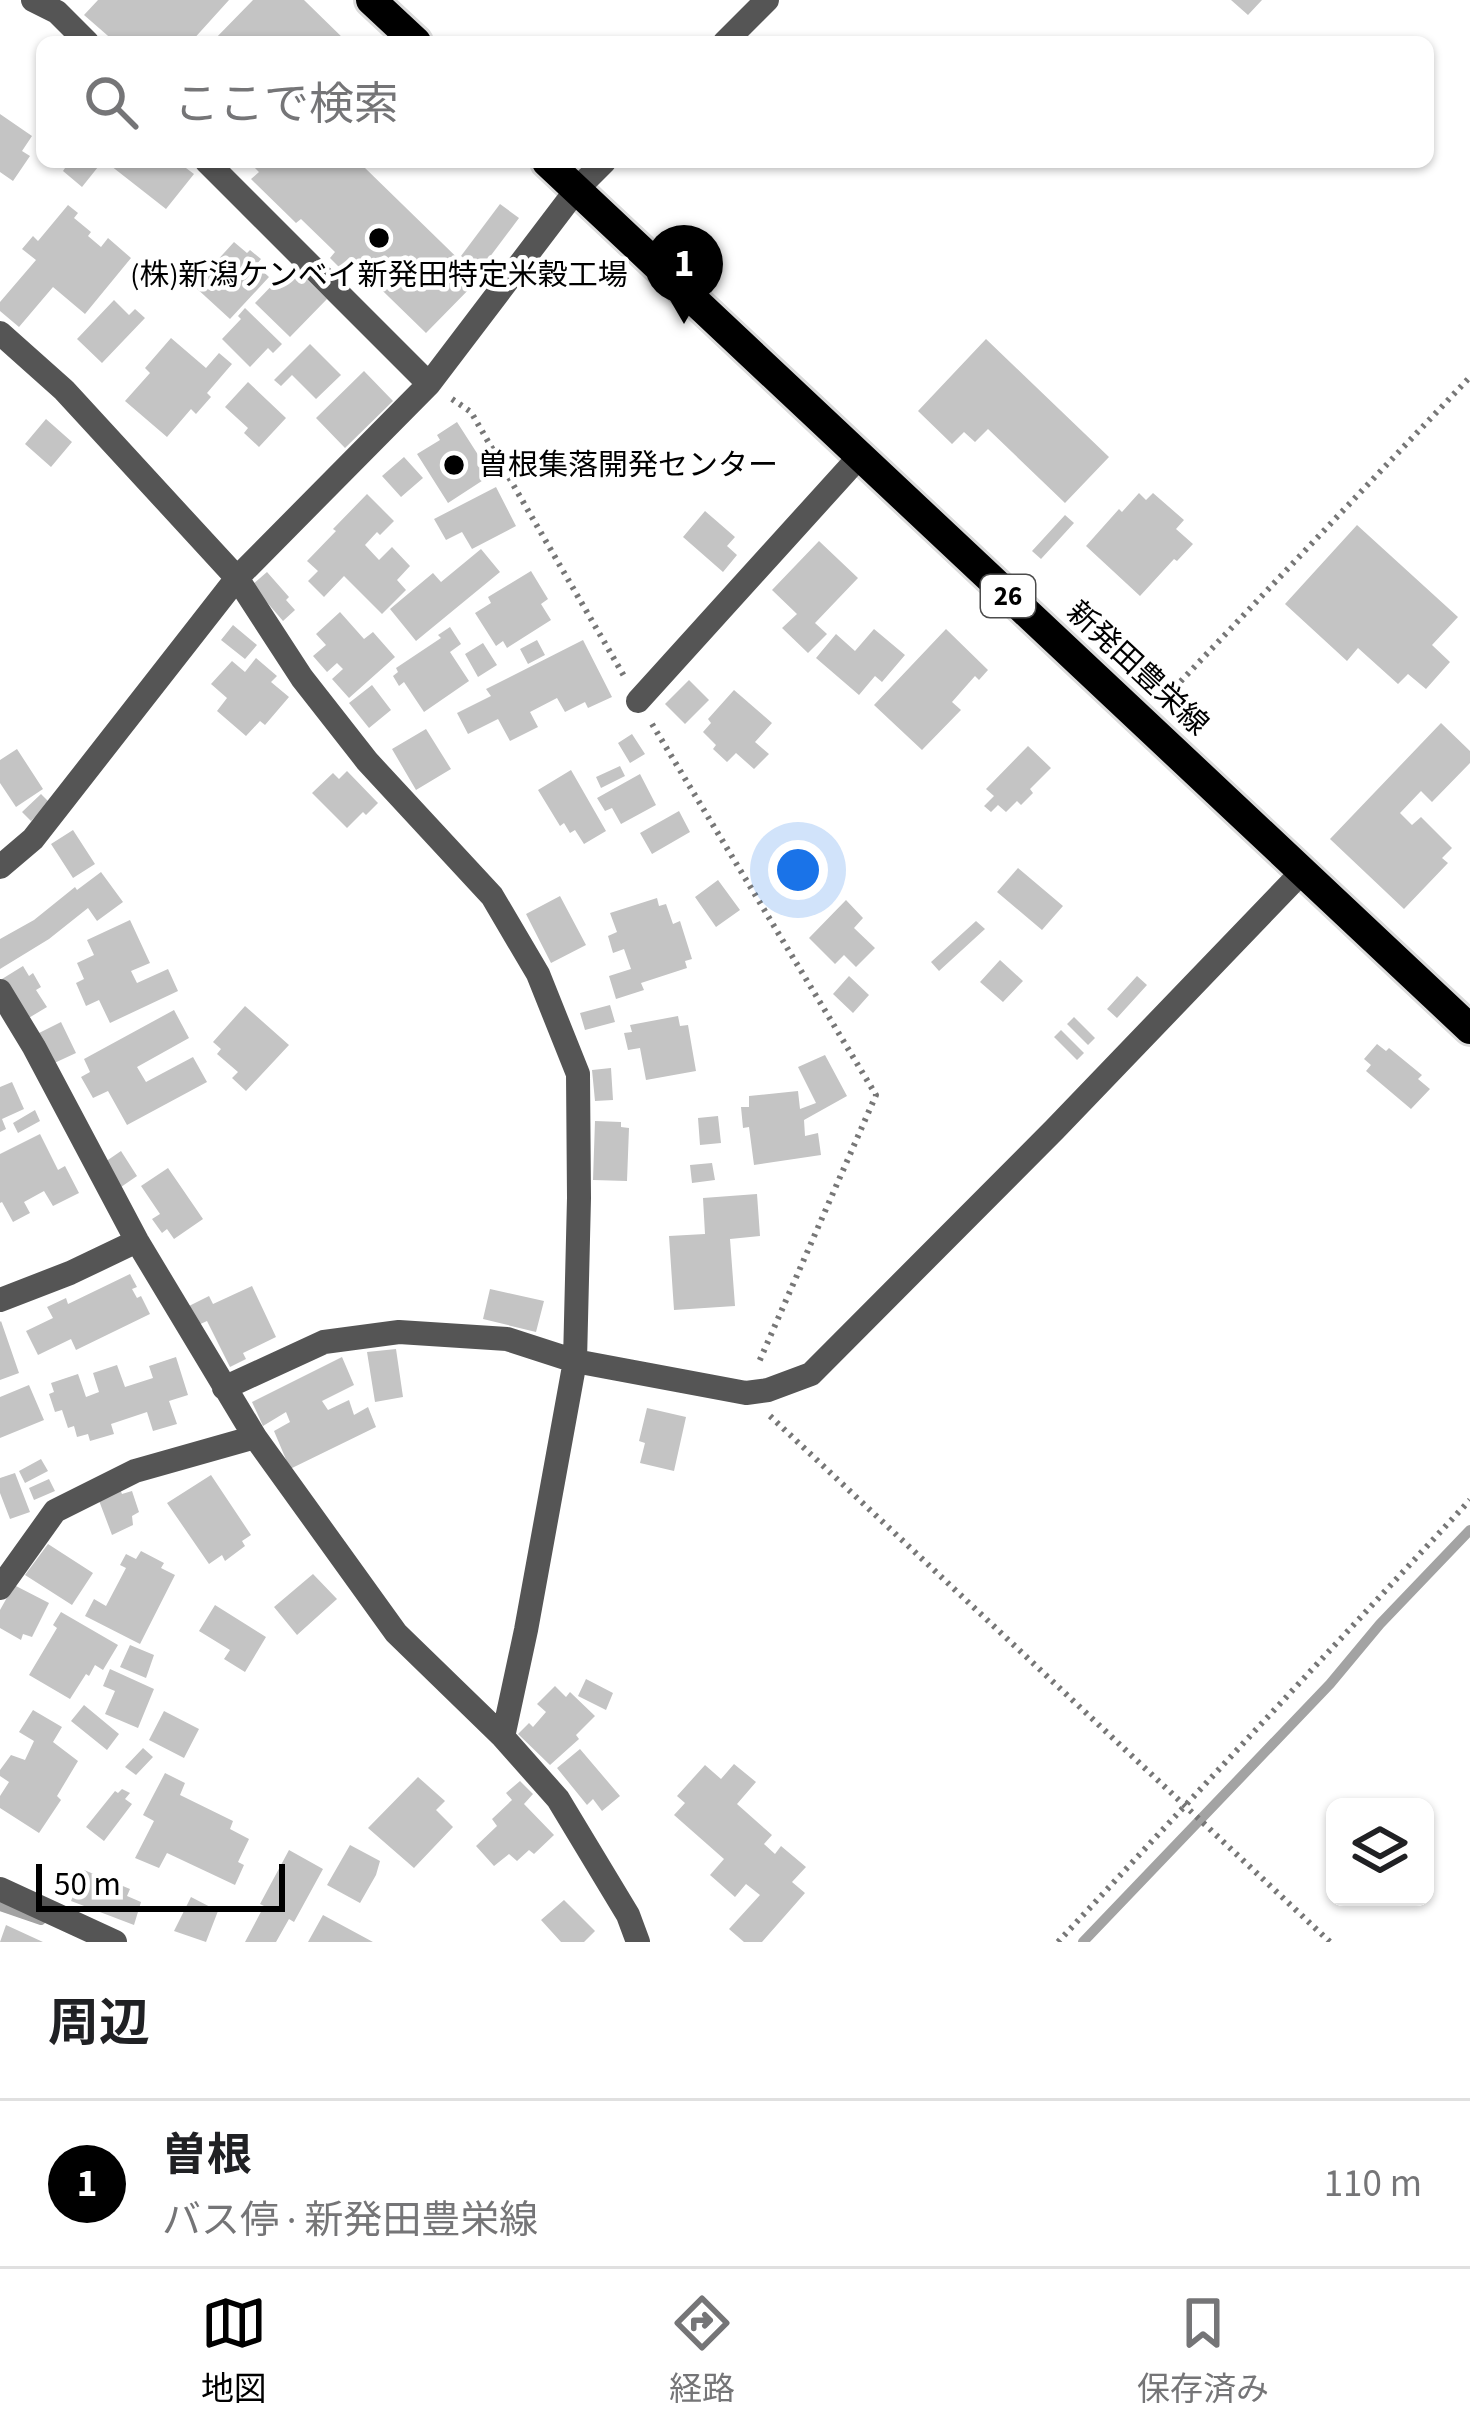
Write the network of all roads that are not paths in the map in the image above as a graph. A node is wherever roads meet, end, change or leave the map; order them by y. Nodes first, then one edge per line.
1 (33, 0) edge
2 (371, 0) edge
3 (767, 0) edge
4 (81, 36) edge
5 (410, 36) edge
6 (731, 36) edge
7 (213, 168) edge
8 (553, 168) edge
9 (598, 168) edge
10 (577, 190) junction
11 (0, 333) edge
12 (429, 384) junction
13 (860, 456) junction
14 (237, 578) junction
15 (638, 700) road end
16 (0, 867) edge
17 (1302, 872) junction
18 (0, 991) edge
19 (1470, 1029) edge
20 (137, 1241) junction
21 (0, 1300) edge
22 (575, 1360) junction
23 (224, 1388) junction
24 (255, 1437) junction
25 (0, 1588) edge
26 (503, 1737) junction
27 (0, 1889) edge
28 (115, 1942) edge
29 (638, 1942) edge

1 - 4 street
2 - 5 main road
3 - 6 street
7 - 12 street
8 - 10 main road, 新発田豊栄線 / 26
9 - 10 street
10 - 12 street
10 - 13 main road, 新発田豊栄線 / 26
11 - 14 street
12 - 14 street
13 - 15 street
13 - 17 main road, 新発田豊栄線 / 26
14 - 16 street
14 - 22 street
17 - 19 main road, 新発田豊栄線 / 26
17 - 22 street
18 - 20 street
20 - 21 street
20 - 23 street
22 - 23 street
22 - 26 street
23 - 24 street
24 - 25 street
24 - 26 street
26 - 29 street
27 - 28 street

